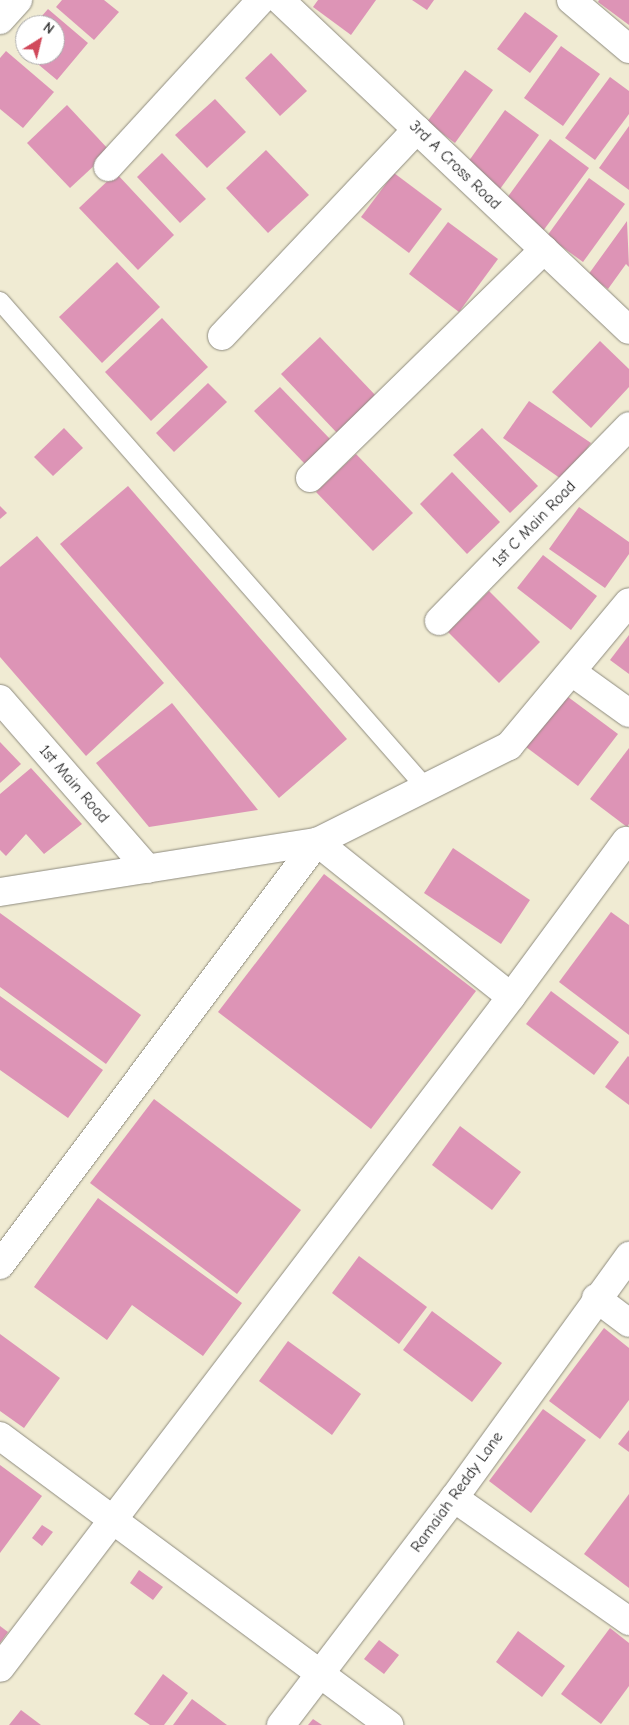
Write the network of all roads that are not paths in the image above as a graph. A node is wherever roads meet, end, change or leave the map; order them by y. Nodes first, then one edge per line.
1 (18, 0) edge
2 (261, 0) edge
3 (280, 0) edge
4 (571, 0) edge
5 (0, 20) edge
6 (629, 49) edge
7 (417, 129) junction
8 (108, 167) dead end
9 (544, 250) junction
10 (0, 301) edge
11 (629, 330) edge
12 (222, 336) dead end
13 (629, 426) edge
14 (310, 478) dead end
15 (629, 602) edge
16 (439, 622) dead end
17 (572, 672) junction
18 (0, 699) edge
19 (629, 713) edge
20 (426, 788) junction
21 (626, 841) dead end
22 (317, 842) junction
23 (148, 868) junction
24 (0, 892) edge
25 (511, 997) junction
26 (629, 1256) edge
27 (0, 1265) edge
28 (596, 1298) junction
29 (629, 1323) edge
30 (0, 1436) edge
31 (454, 1498) junction
32 (112, 1520) junction
33 (629, 1621) edge
34 (0, 1668) edge
35 (320, 1675) junction
36 (281, 1725) edge
37 (389, 1725) edge

1 - 5 street
2 - 8 street
3 - 7 street, 3rd A Cross Road
4 - 6 street
7 - 9 street, 3rd A Cross Road
7 - 12 street
9 - 11 street, 3rd A Cross Road
9 - 14 street
10 - 20 lane
13 - 16 street, 1st C Main Road
15 - 17 street
17 - 19 street
17 - 20 street
18 - 23 street, 1st Main Road
20 - 22 street
21 - 25 street
22 - 23 street
22 - 25 street
22 - 27 street
23 - 24 street
25 - 32 street
26 - 28 street, Ramaiah Reddy Lane
28 - 29 street
28 - 31 street, Ramaiah Reddy Lane
30 - 32 street
31 - 33 street
31 - 35 street, Ramaiah Reddy Lane
32 - 34 street
32 - 35 street
35 - 36 street, Ramaiah Reddy Lane
35 - 37 street

